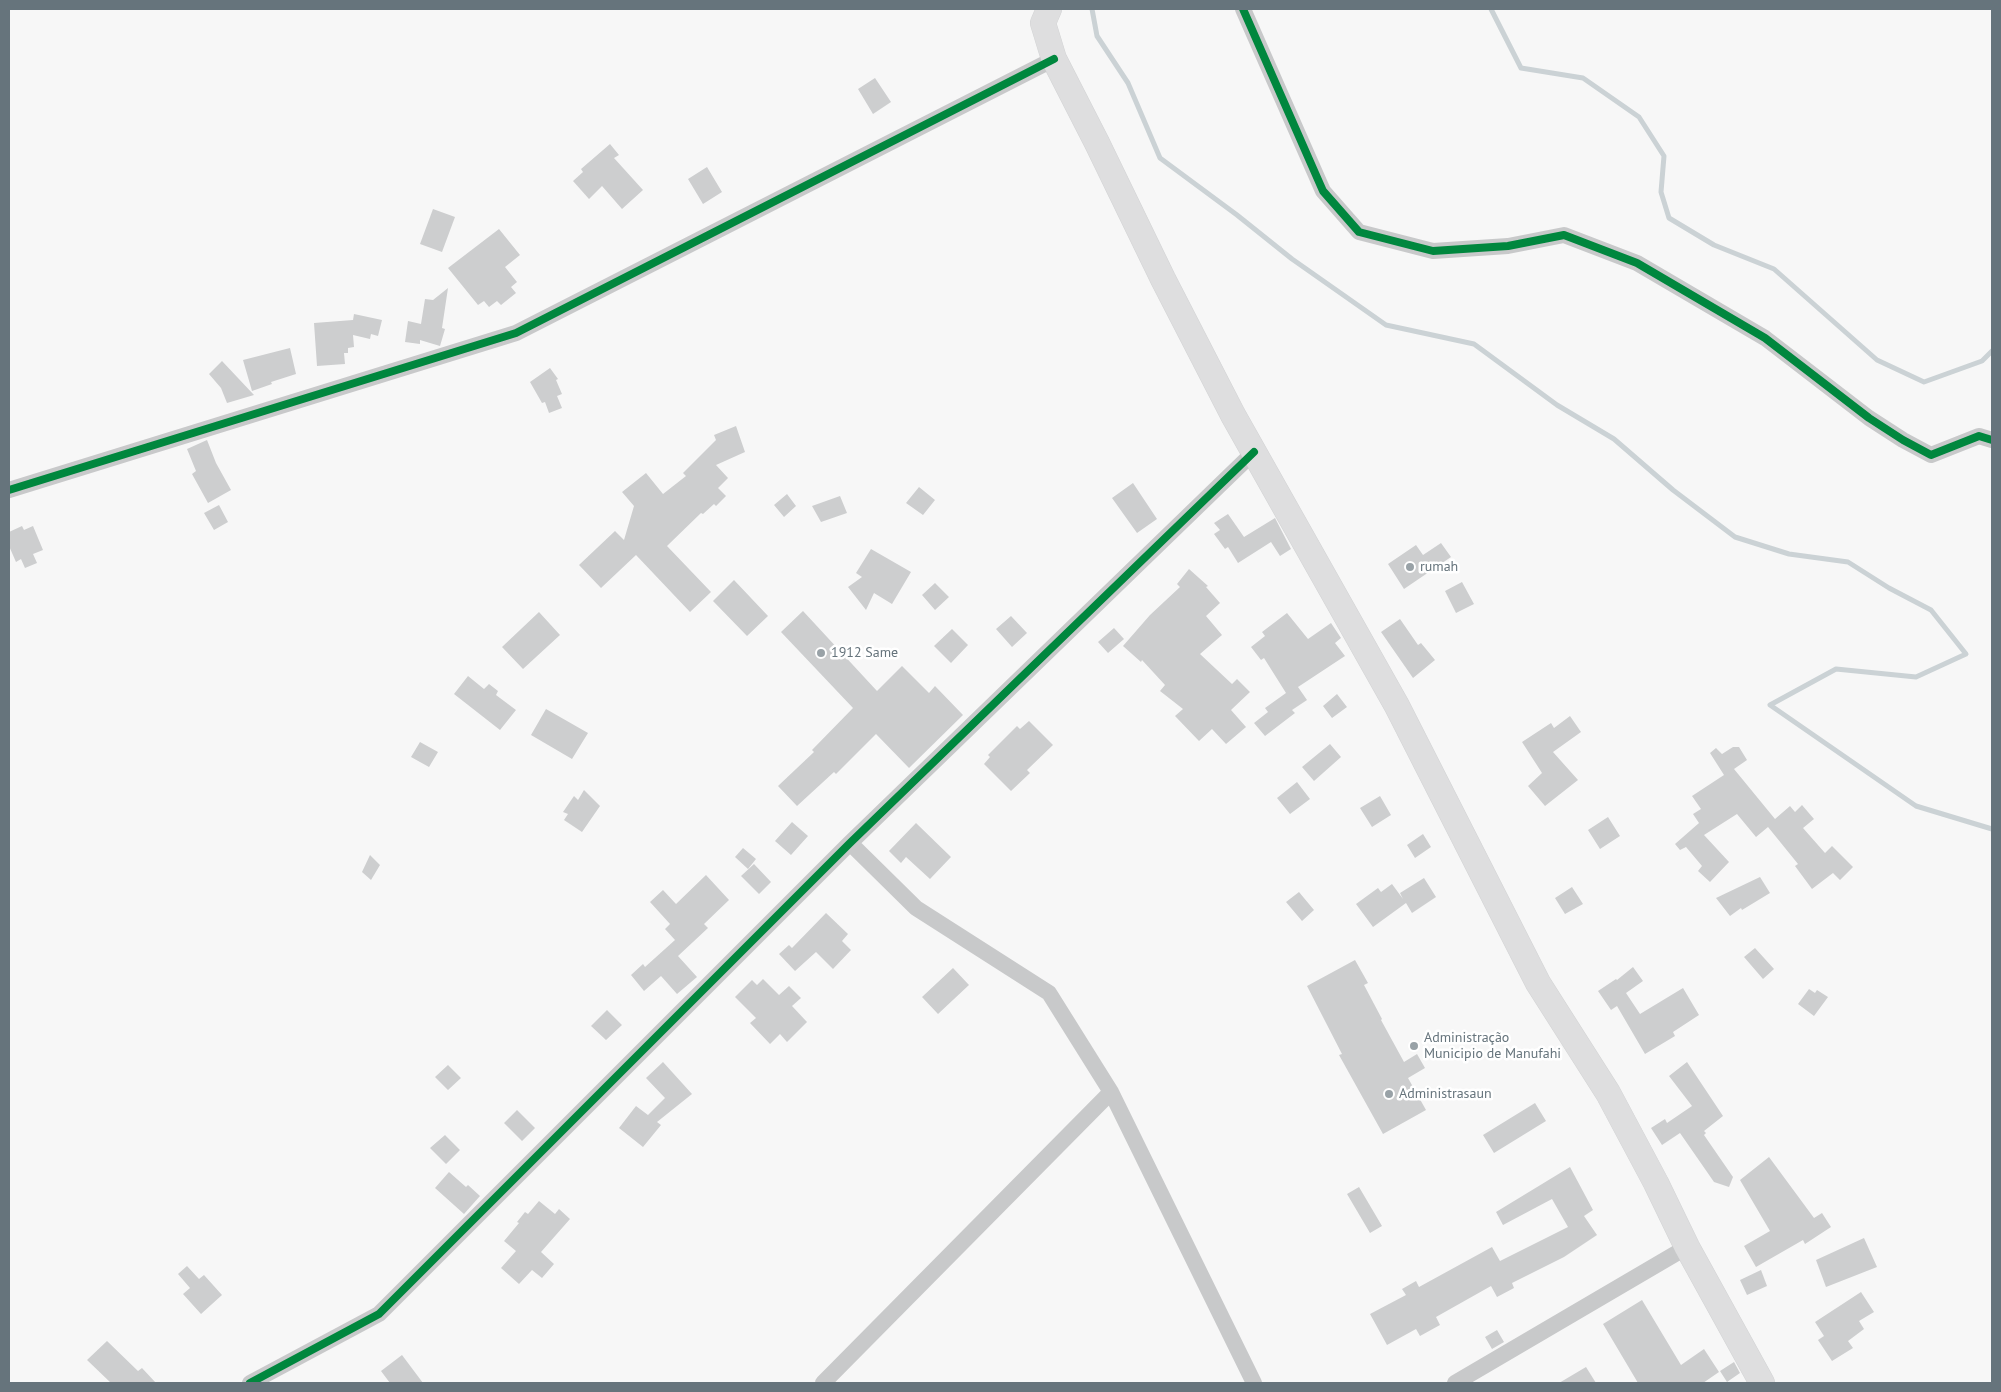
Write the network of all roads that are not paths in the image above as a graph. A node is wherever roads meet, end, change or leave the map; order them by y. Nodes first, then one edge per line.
1 (1049, 9) edge
2 (1243, 9) edge
3 (1054, 59) junction
4 (1992, 440) edge
5 (1254, 452) junction
6 (9, 490) edge
7 (850, 843) junction
8 (1111, 1092) junction
9 (1687, 1247) junction
10 (250, 1383) edge
11 (823, 1383) edge
12 (1254, 1383) edge
13 (1455, 1383) edge
14 (1762, 1383) edge

1 - 3 main road
2 - 4 street
3 - 5 main road
3 - 6 street
5 - 7 street
5 - 9 main road
7 - 8 street
7 - 10 street
8 - 11 street
8 - 12 street
9 - 13 street
9 - 14 main road

